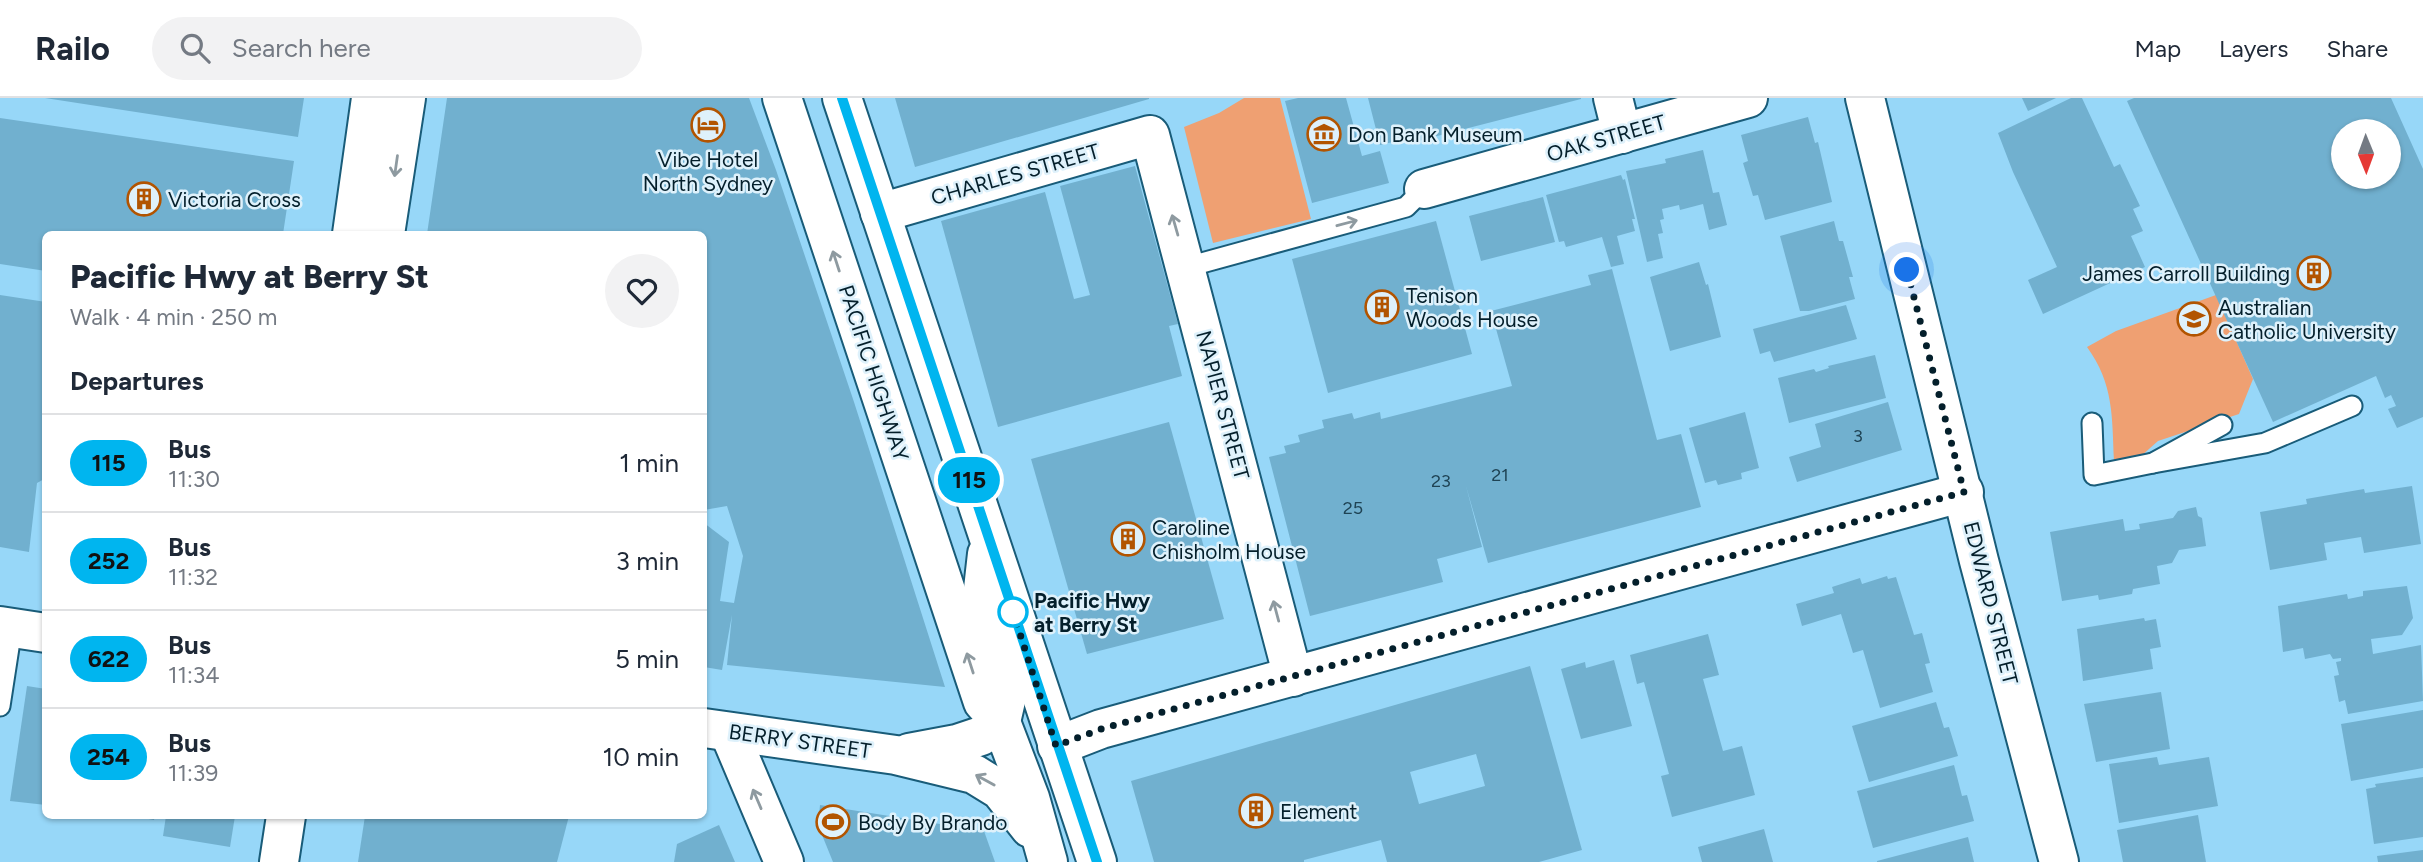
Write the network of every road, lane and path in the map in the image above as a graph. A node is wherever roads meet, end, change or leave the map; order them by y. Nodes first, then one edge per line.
1 (371, 98) edge
2 (406, 98) edge
3 (782, 98) edge
4 (842, 98) edge
5 (1748, 98) edge
6 (1865, 98) edge
7 (1618, 116) edge
8 (1150, 135) joint
9 (1424, 189) joint
10 (880, 213) junction
11 (352, 231) edge
12 (385, 231) edge
13 (1187, 267) junction
14 (2352, 406) dead end
15 (2092, 423) dead end
16 (2222, 425) dead end
17 (2153, 463) junction
18 (1964, 492) junction
19 (989, 541) junction
20 (19, 629) edge
21 (1293, 677) junction
22 (0, 706) edge
23 (1001, 722) junction
24 (716, 730) edge
25 (1056, 746) junction
26 (896, 755) junction
27 (286, 819) edge
28 (1047, 856) edge
29 (279, 862) edge
30 (784, 862) edge
31 (1097, 862) edge
32 (2059, 862) edge

1 - 11 street
2 -> 12 street
23 -> 3 street, PACIFIC HIGHWAY
4 - 10 street, PACIFIC HIGHWAY
5 - 7 street, OAK STREET
6 - 18 street, EDWARD STREET
7 - 9 street, OAK STREET
8 - 10 street, CHARLES STREET
13 -> 8 street, NAPIER STREET
13 -> 9 lane
10 - 19 street, PACIFIC HIGHWAY
21 -> 13 street, NAPIER STREET
14 - 17 lane
15 - 17 lane
16 - 17 lane
18 - 21 street
18 - 32 street, EDWARD STREET
19 - 23 street, PACIFIC HIGHWAY
19 - 25 street, PACIFIC HIGHWAY
20 - 22 lane
21 - 25 street
23 - 26 street, BERRY STREET
23 - 28 street, PACIFIC HIGHWAY
24 - 26 street, BERRY STREET
30 -> 24 street
25 - 31 street, PACIFIC HIGHWAY
28 -> 26 street, BERRY STREET
27 - 29 street

